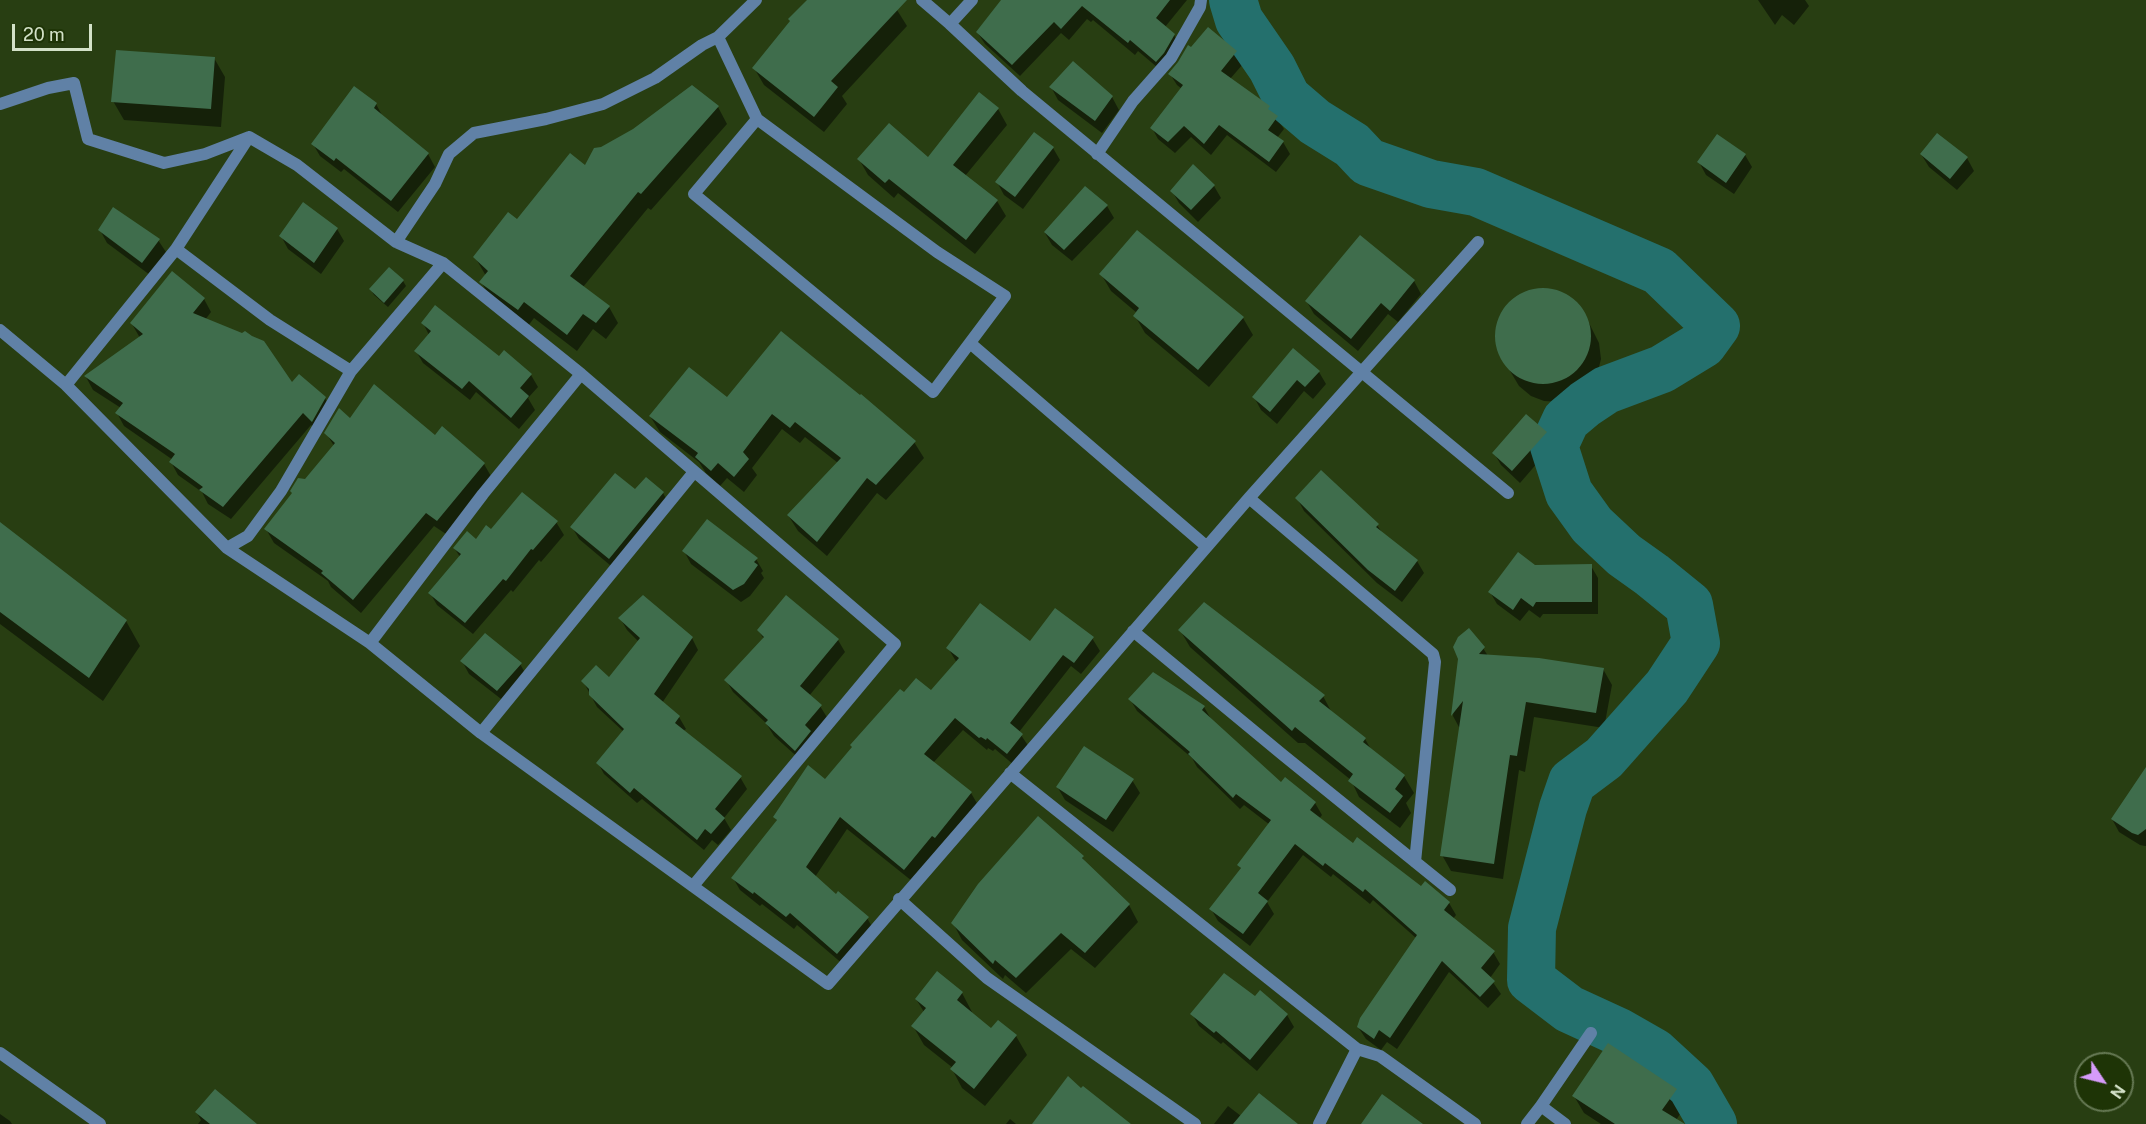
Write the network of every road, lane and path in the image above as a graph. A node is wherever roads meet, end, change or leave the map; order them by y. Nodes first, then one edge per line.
1 (756, 0) edge
2 (922, 0) edge
3 (972, 0) edge
4 (1201, 0) edge
5 (950, 24) junction
6 (718, 37) junction
7 (0, 104) edge
8 (757, 119) junction
9 (249, 137) junction
10 (1097, 154) junction
11 (396, 242) junction
12 (1478, 242) dead end
13 (176, 249) junction
14 (443, 263) junction
15 (0, 330) edge
16 (970, 343) junction
17 (351, 372) junction
18 (1362, 372) junction
19 (581, 374) junction
20 (66, 385) junction
21 (694, 472) junction
22 (1508, 493) dead end
23 (1249, 498) junction
24 (1206, 546) junction
25 (227, 548) junction
26 (1133, 631) junction
27 (370, 643) junction
28 (481, 733) junction
29 (1010, 773) junction
30 (1415, 861) junction
31 (693, 886) junction
32 (1450, 890) dead end
33 (899, 900) junction
34 (1591, 1033) dead end
35 (1357, 1049) junction
36 (0, 1053) edge
37 (1541, 1106) junction
38 (100, 1124) edge
39 (1195, 1124) edge
40 (1319, 1124) edge
41 (1475, 1124) edge
42 (1527, 1124) edge
43 (1565, 1124) edge

1 - 6 street
2 - 5 street
3 - 5 street
4 - 10 street
5 - 10 street
6 - 8 street
6 - 11 street
7 - 9 street
8 - 16 street
8 - 16 street
9 - 11 street
9 - 13 street
10 - 18 street
11 - 14 street
12 - 18 street
13 - 17 street
13 - 20 street
14 - 17 street
14 - 19 street
15 - 20 street
16 - 24 street
17 - 25 street
18 - 22 street
18 - 23 street
19 - 21 street
19 - 27 street
20 - 25 street
21 - 28 street
21 - 31 street
23 - 24 street
23 - 30 street
24 - 26 street
25 - 27 street
26 - 29 street
26 - 30 street
27 - 28 street
28 - 31 street
29 - 33 street
29 - 35 street
30 - 32 street
31 - 33 street
33 - 39 street
34 - 37 street
35 - 40 street
35 - 41 street
36 - 38 street
37 - 42 street
37 - 43 street

